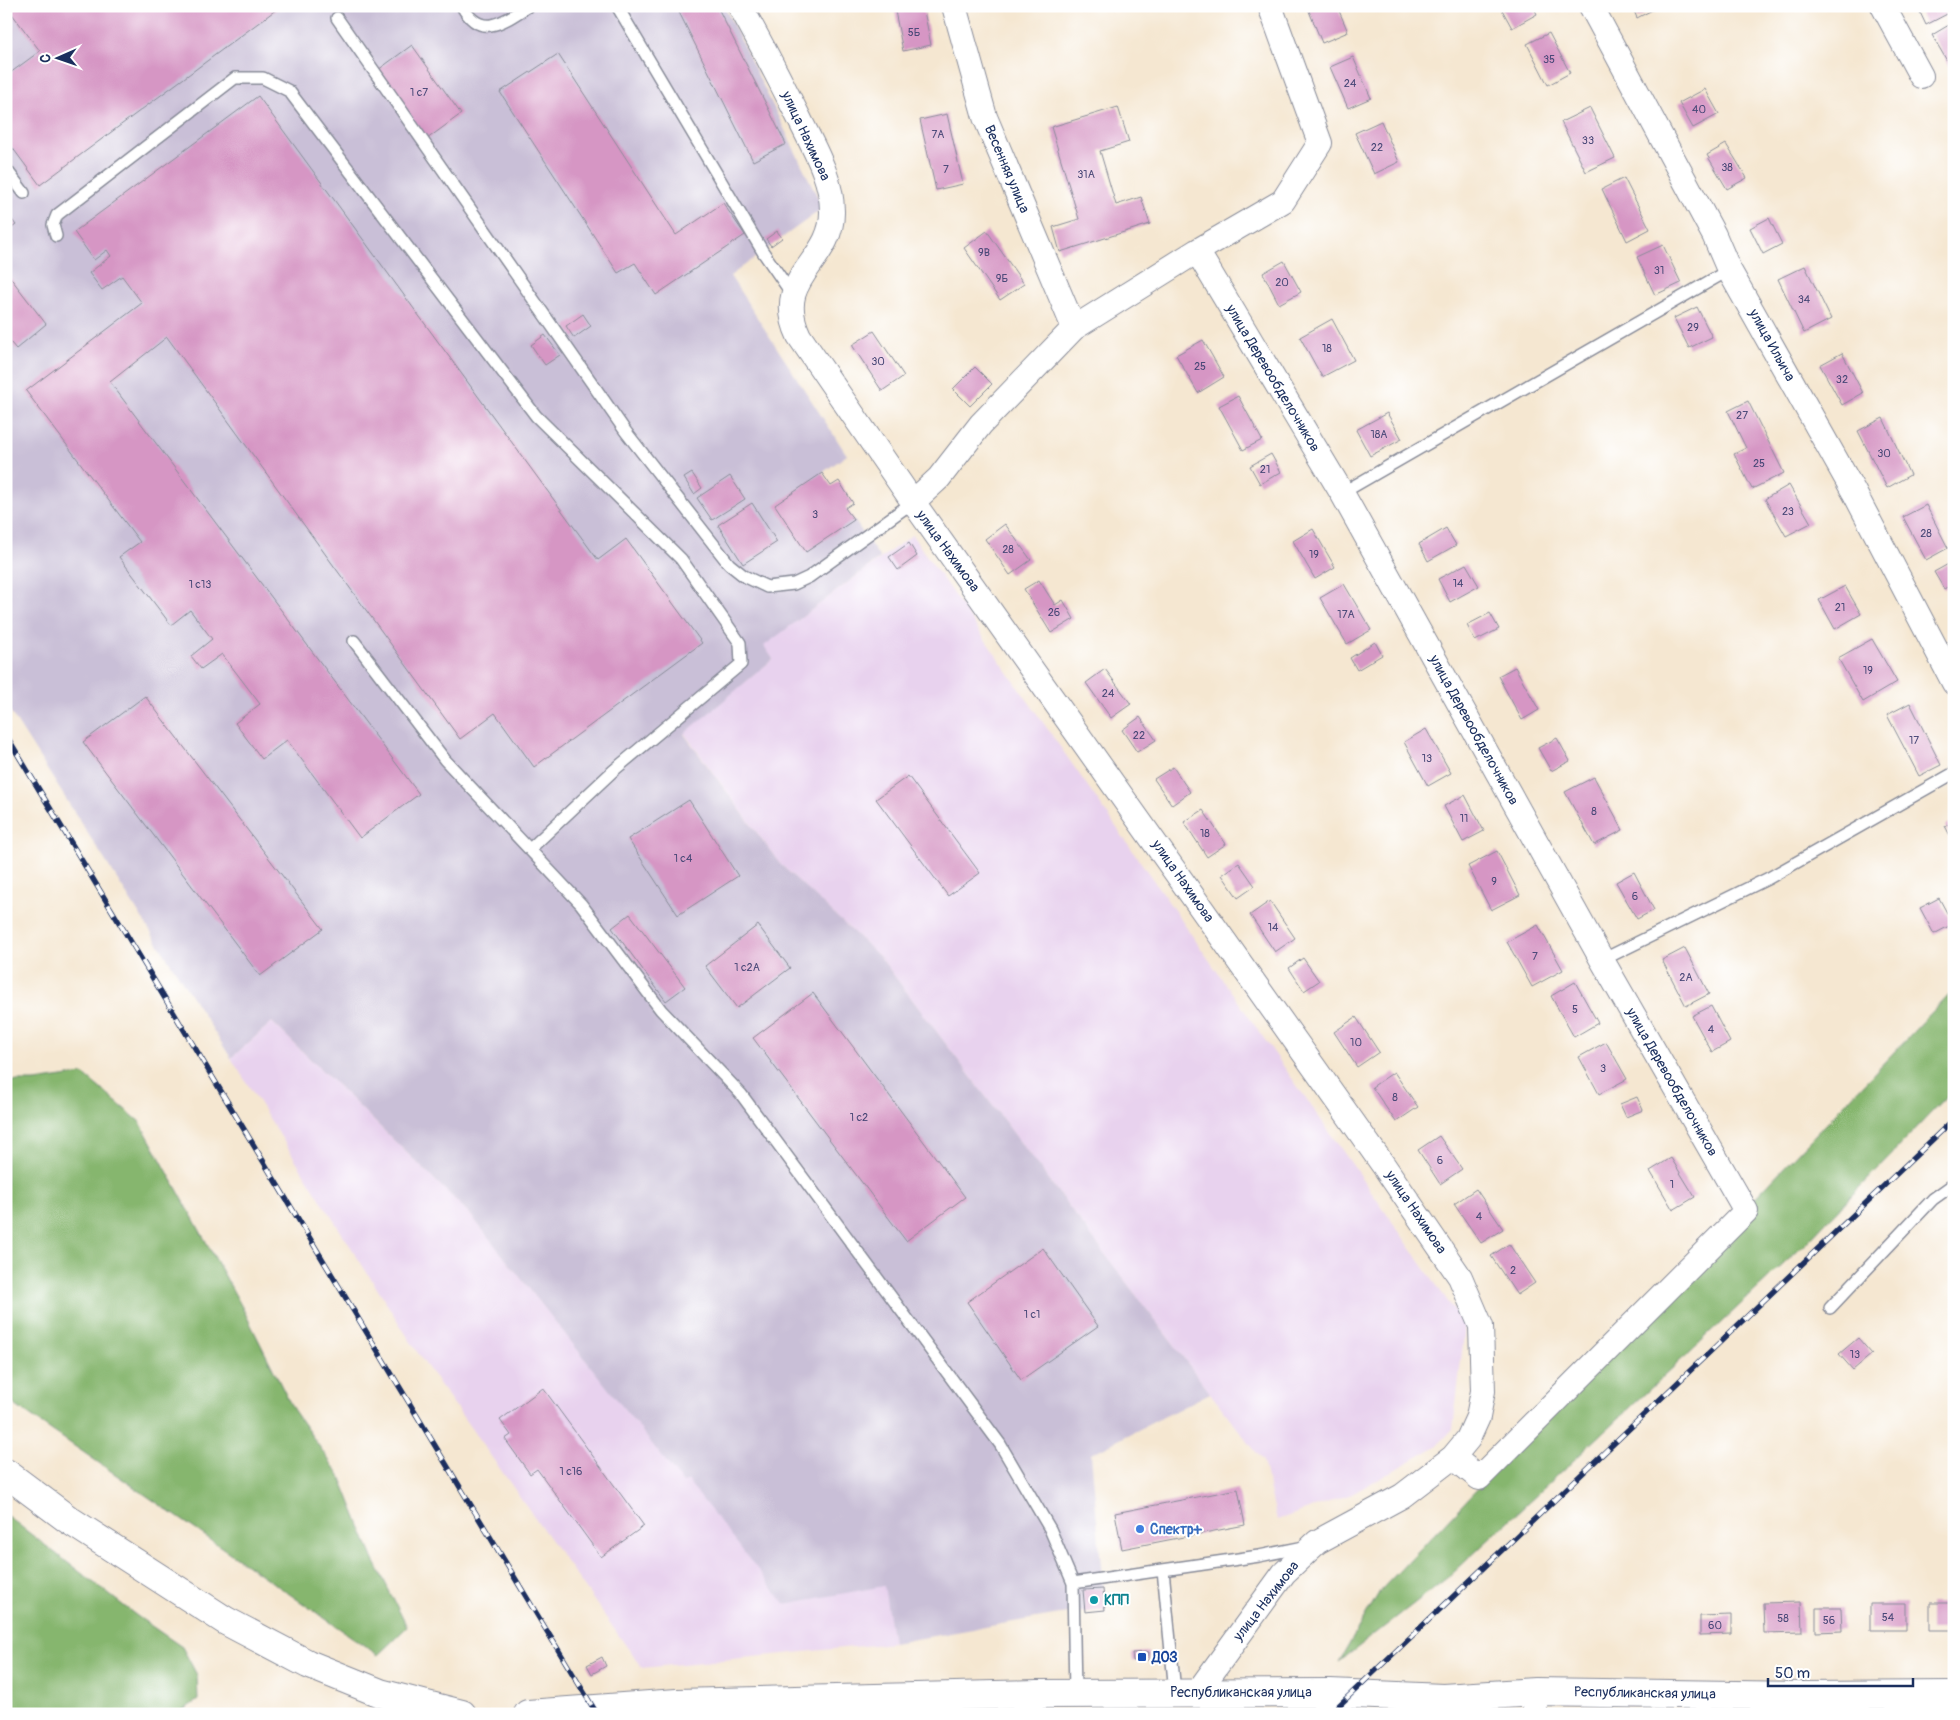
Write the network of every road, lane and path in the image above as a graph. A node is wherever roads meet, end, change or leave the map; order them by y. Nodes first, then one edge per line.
1 (462, 6) edge
2 (528, 6) edge
3 (617, 6) edge
4 (740, 6) edge
5 (954, 6) edge
6 (1270, 6) edge
7 (1592, 6) edge
8 (1883, 6) edge
9 (337, 18) dead end
10 (1921, 76) dead end
11 (6, 169) edge
12 (24, 193) dead end
13 (56, 236) dead end
14 (1197, 251) junction
15 (1730, 270) junction
16 (792, 294) junction
17 (1074, 328) junction
18 (1342, 493) junction
19 (913, 502) junction
20 (354, 641) dead end
21 (1954, 683) edge
22 (1954, 773) edge
23 (530, 850) junction
24 (1602, 960) junction
25 (1954, 1184) edge
26 (1830, 1308) dead end
27 (1453, 1457) junction
28 (6, 1473) edge
29 (1317, 1542) junction
30 (1163, 1570) junction
31 (1073, 1583) junction
32 (1075, 1693) junction
33 (1186, 1693) junction
34 (1954, 1694) edge
35 (1535, 1703) edge
36 (1038, 1704) edge
37 (1801, 1705) edge
38 (680, 1708) edge
39 (462, 1714) edge
40 (528, 1714) edge

1 - 2 lane
3 - 16 lane
4 - 16 street, улица Нахимова
5 - 17 street, Весенняя улица
6 - 14 street
7 - 15 street, улица Ильича
8 - 10 street
9 - 19 lane
11 - 12 lane
13 - 23 lane
14 - 17 street
14 - 18 street, улица Деревообделочников
15 - 18 lane
15 - 21 street, улица Ильича
16 - 19 street, улица Нахимова
17 - 19 street
18 - 24 street, улица Деревообделочников
19 - 27 street, улица Нахимова
20 - 23 lane
22 - 24 lane
23 - 31 lane
24 - 27 street, улица Деревообделочников
25 - 26 lane
27 - 29 street, улица Нахимова
28 - 39 main road
29 - 30 lane
29 - 33 street, улица Нахимова
30 - 31 lane
30 - 33 lane
31 - 32 lane
32 - 33 main road, Республиканская улица
32 - 36 main road, Республиканская улица
33 - 35 main road, Республиканская улица
34 - 37 main road, Республиканская улица
35 - 37 main road, Республиканская улица
36 - 38 main road, Республиканская улица
38 - 40 main road, Республиканская улица

